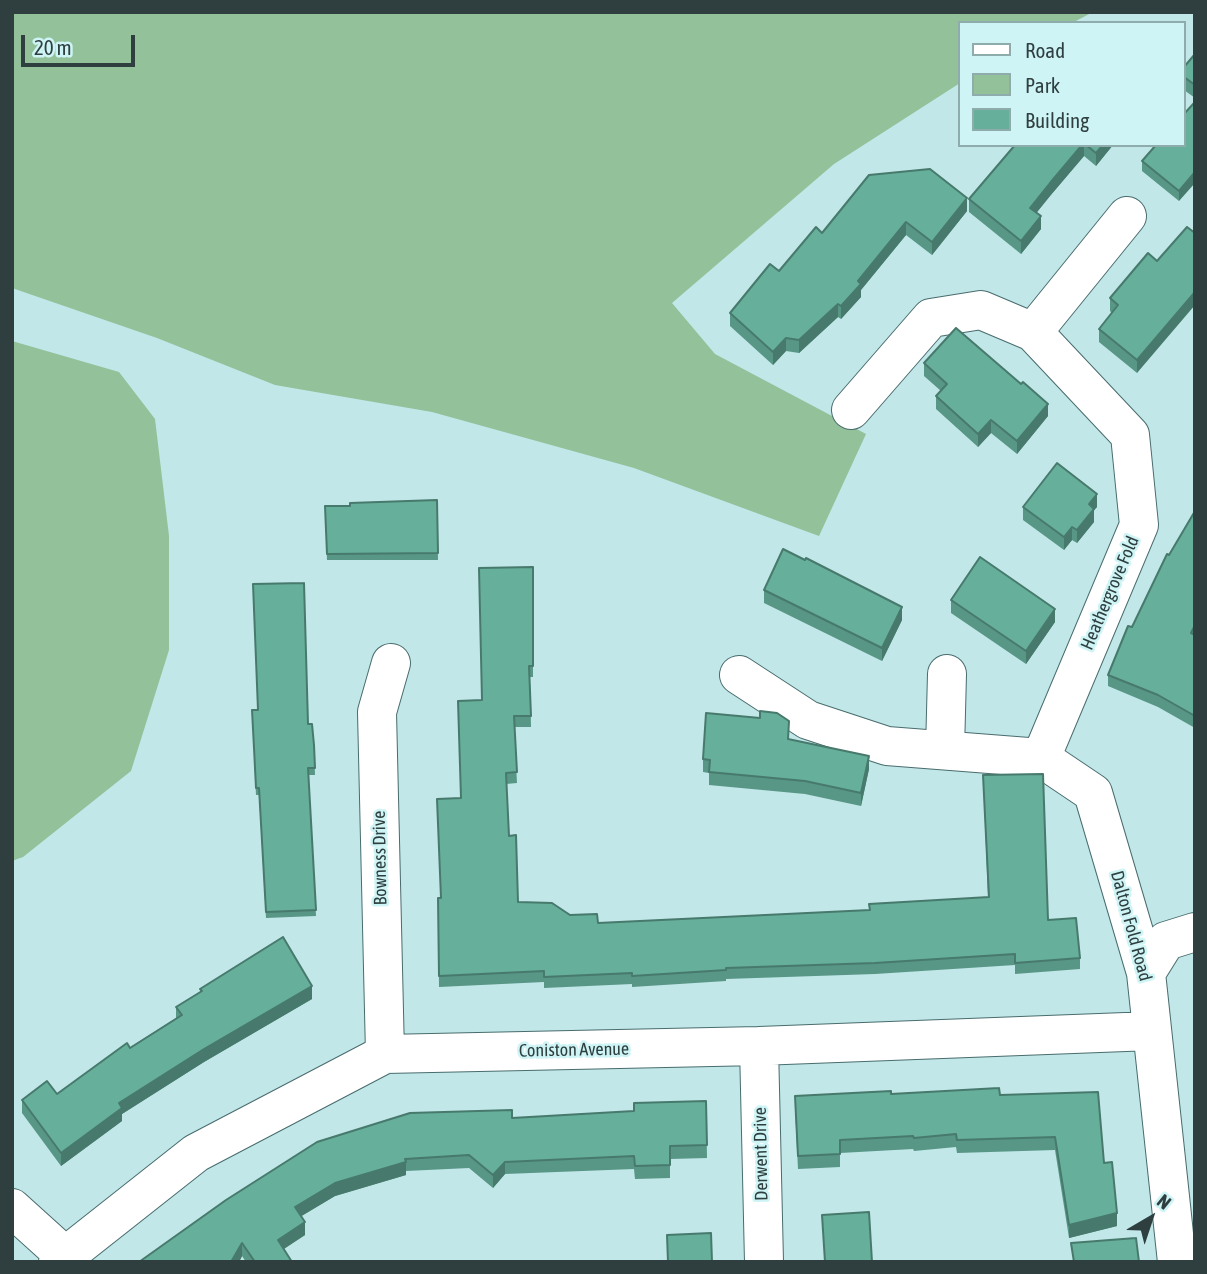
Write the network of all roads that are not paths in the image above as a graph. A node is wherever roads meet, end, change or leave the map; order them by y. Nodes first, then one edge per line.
1 (1127, 216) dead end
2 (1033, 332) junction
3 (851, 410) dead end
4 (391, 663) dead end
5 (947, 674) dead end
6 (738, 675) dead end
7 (945, 750) junction
8 (1041, 758) junction
9 (1195, 932) edge
10 (1146, 973) junction
11 (1152, 1031) junction
12 (759, 1046) junction
13 (385, 1054) junction
14 (12, 1208) edge
15 (61, 1259) edge
16 (764, 1262) edge
17 (1177, 1262) edge

1 - 2 street
2 - 3 street, Heathergrove Fold
2 - 8 street, Heathergrove Fold
4 - 13 street, Bowness Drive
5 - 7 street
6 - 7 street, Dalton Fold Road
7 - 8 street, Dalton Fold Road
8 - 10 street, Dalton Fold Road
9 - 10 street
10 - 11 street, Dalton Fold Road
11 - 12 street, Coniston Avenue
11 - 17 street, Dalton Fold Road
12 - 13 street, Coniston Avenue
12 - 16 street, Derwent Drive
13 - 15 street, Coniston Avenue
14 - 15 street

